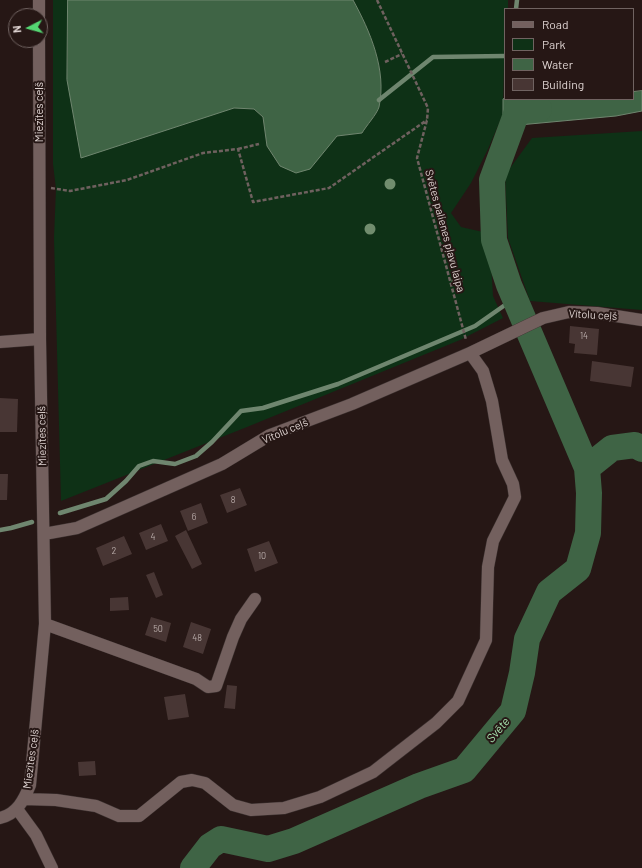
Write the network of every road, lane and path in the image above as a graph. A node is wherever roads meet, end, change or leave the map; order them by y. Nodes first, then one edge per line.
1 (377, 0) edge
2 (39, 48) edge
3 (402, 54) junction
4 (385, 62) dead end
5 (427, 120) junction
6 (259, 144) dead end
7 (238, 149) junction
8 (39, 187) junction
9 (642, 320) edge
10 (40, 339) junction
11 (0, 342) edge
12 (469, 349) junction
13 (44, 534) junction
14 (255, 599) dead end
15 (45, 624) junction
16 (24, 799) junction
17 (17, 809) junction
18 (0, 818) edge
19 (52, 868) edge

1 - 3 path, Svētes palienes pļavu laipa
2 - 8 street, Miezītes ceļš
3 - 4 path
3 - 5 path, Svētes palienes pļavu laipa
5 - 7 path
5 - 12 path, Svētes palienes pļavu laipa
6 - 7 path
7 - 8 path
8 - 10 street, Miezītes ceļš
9 - 12 street, Vītolu ceļš
10 - 11 street
10 - 13 street, Miezītes ceļš
12 - 13 street, Vītolu ceļš
12 - 16 street
13 - 15 street, Miezītes ceļš
14 - 15 street
15 - 16 street, Miezītes ceļš
16 - 17 street, Miezītes ceļš
17 - 18 street, Miezītes ceļš
17 - 19 street

